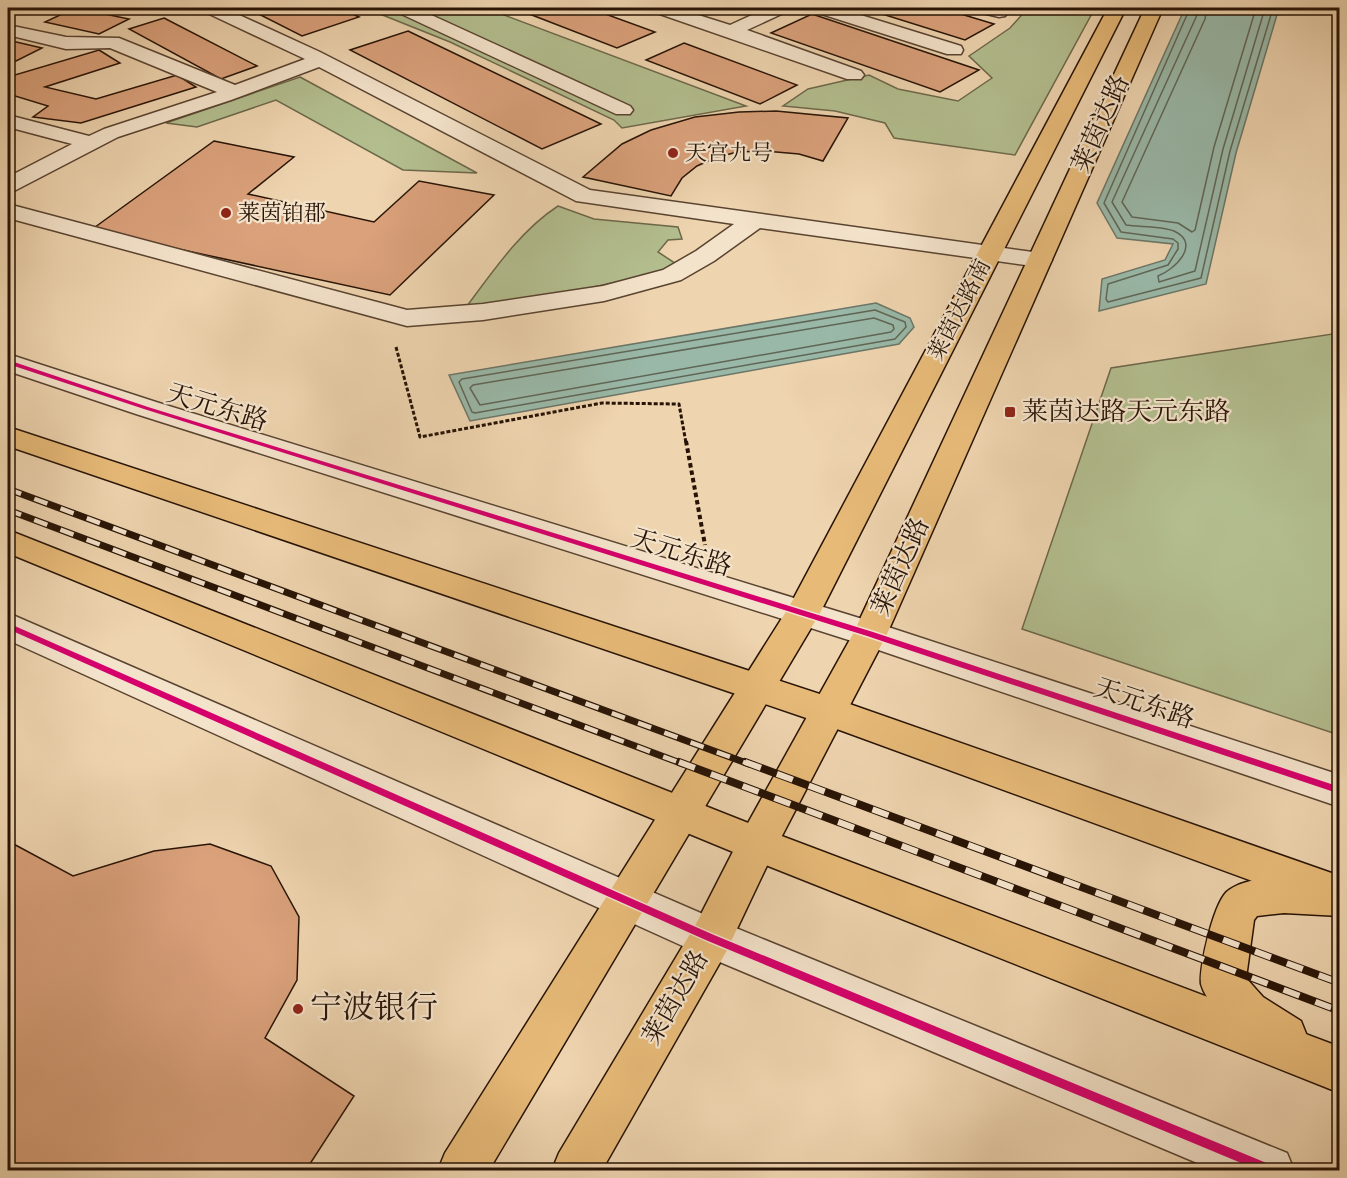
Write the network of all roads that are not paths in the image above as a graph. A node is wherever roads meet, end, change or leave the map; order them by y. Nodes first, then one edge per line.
1 (211, 8) edge
2 (403, 8) edge
3 (660, 8) edge
4 (780, 8) edge
5 (821, 8) edge
6 (1117, 8) edge
7 (1154, 8) edge
8 (8, 30) edge
9 (731, 31) junction
10 (954, 50) dead end
11 (320, 60) junction
12 (854, 75) dead end
13 (234, 92) junction
14 (623, 110) dead end
15 (8, 121) edge
16 (91, 143) junction
17 (8, 184) edge
18 (8, 211) edge
19 (755, 220) junction
20 (990, 253) junction
21 (1040, 260) junction
22 (8, 362) edge
23 (8, 436) edge
24 (8, 541) edge
25 (803, 613) junction
26 (8, 626) edge
27 (870, 634) junction
28 (757, 688) junction
29 (828, 711) junction
30 (1340, 791) edge
31 (681, 813) junction
32 (757, 844) junction
33 (1340, 896) edge
34 (627, 901) junction
35 (711, 938) junction
36 (1340, 1068) edge
37 (462, 1170) edge
38 (576, 1170) edge
39 (1270, 1170) edge

1 - 11 street
2 - 14 street
3 - 9 street
4 - 9 street
5 - 10 street
6 - 20 main road, 莱茵达路南
7 - 21 main road, 莱茵达路
8 - 13 street
9 - 12 street
11 - 13 street
11 - 19 street
13 - 16 street
15 - 16 street
16 - 17 street
18 - 19 street
19 - 20 street
20 - 21 street
20 - 25 main road, 莱茵达路南
21 - 27 main road, 莱茵达路
22 - 25 street, 天元东路
23 - 28 main road
24 - 31 main road
25 - 27 street, 天元东路
25 - 28 main road, 莱茵达路南
26 - 34 street
27 - 29 main road, 莱茵达路
27 - 30 street, 天元东路
28 - 29 main road
28 - 31 main road, 莱茵达路南
29 - 32 main road, 莱茵达路
29 - 33 main road
31 - 32 main road
31 - 34 main road, 莱茵达路南
32 - 35 main road, 莱茵达路
32 - 36 main road
33 - 36 main road
34 - 35 street
34 - 37 main road, 莱茵达路南
35 - 38 main road, 莱茵达路
35 - 39 street

